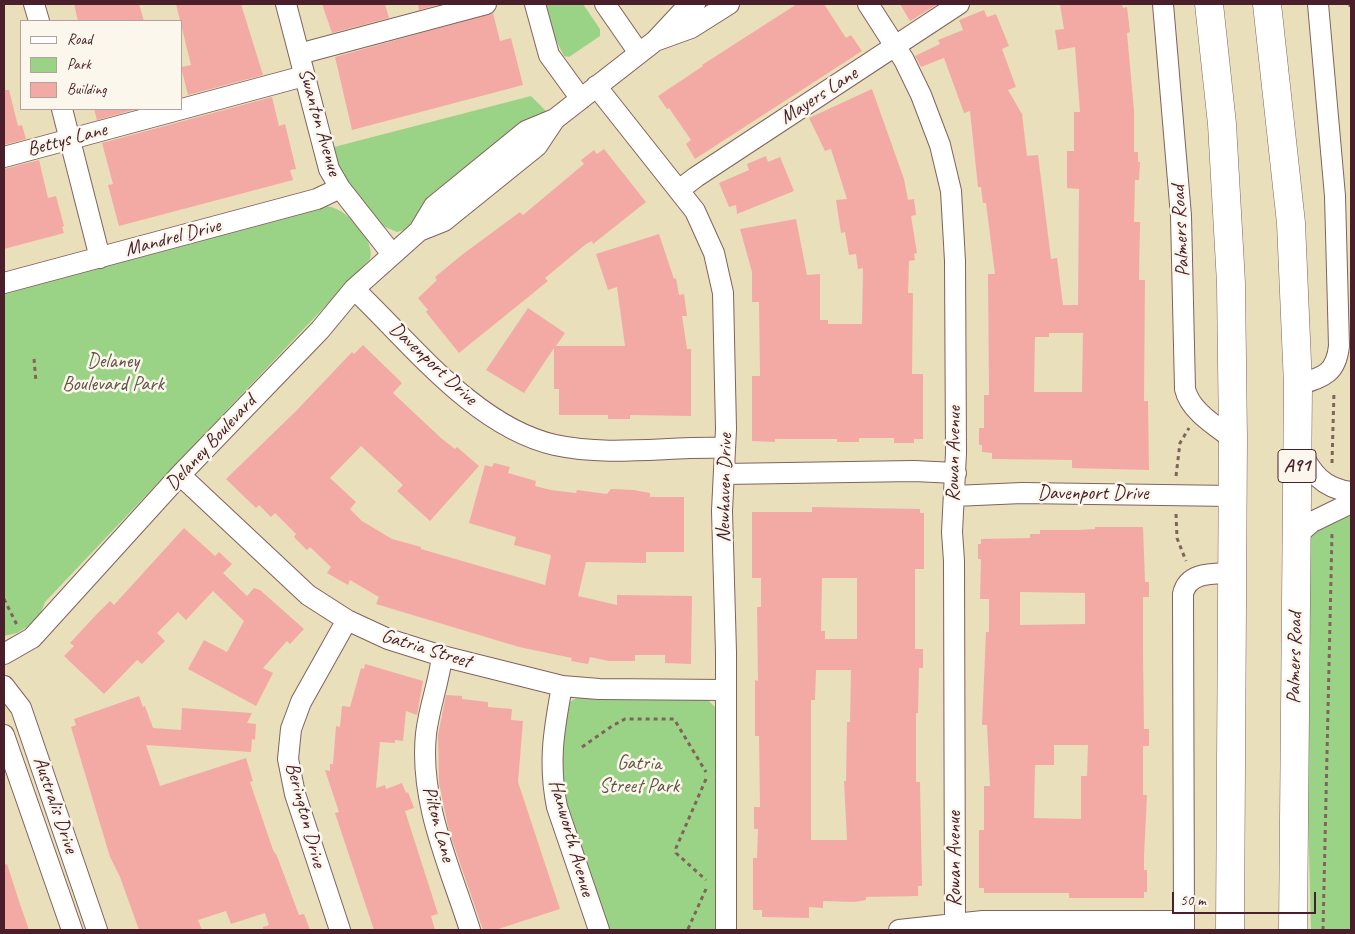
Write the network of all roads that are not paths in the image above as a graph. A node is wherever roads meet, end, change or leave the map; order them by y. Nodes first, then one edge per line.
1 (34, 4) edge
2 (286, 4) edge
3 (486, 4) edge
4 (535, 4) edge
5 (605, 4) edge
6 (694, 4) edge
7 (729, 4) edge
8 (868, 4) edge
9 (959, 4) edge
10 (1163, 4) edge
11 (1209, 4) edge
12 (1267, 4) edge
13 (1344, 5) edge
14 (1319, 12) edge
15 (39, 20) edge
16 (656, 41) junction
17 (895, 46) junction
18 (639, 53) junction
19 (300, 54) junction
20 (304, 76) junction
21 (596, 86) junction
22 (581, 99) junction
23 (182, 109) edge
24 (62, 110) edge
25 (180, 110) edge
26 (70, 140) junction
27 (4, 157) edge
28 (340, 188) junction
29 (679, 190) junction
30 (392, 254) junction
31 (100, 258) junction
32 (4, 283) edge
33 (354, 289) junction
34 (1298, 385) junction
35 (1233, 439) junction
36 (1298, 447) junction
37 (725, 448) junction
38 (956, 473) junction
39 (724, 474) junction
40 (180, 475) junction
41 (1342, 490) edge
42 (954, 496) junction
43 (1232, 496) junction
44 (1351, 503) edge
45 (1297, 535) junction
46 (1232, 573) junction
47 (347, 620) junction
48 (4, 654) edge
49 (442, 656) junction
50 (4, 686) edge
51 (562, 686) junction
52 (726, 690) junction
53 (4, 735) edge
54 (955, 924) junction
55 (1184, 926) edge
56 (593, 929) edge
57 (912, 929) edge
58 (72, 930) edge
59 (97, 930) edge
60 (340, 930) edge
61 (470, 930) edge
62 (726, 930) edge
63 (1230, 930) edge
64 (1292, 930) edge

1 - 15 street
2 - 19 street, Swanton Avenue
3 - 19 street
4 - 22 street
5 - 18 street
6 - 16 street, Delaney Boulevard
7 - 16 street, Delaney Boulevard
8 - 17 street, Rowan Avenue
9 - 17 street, Mayers Lane
10 - 35 street, Palmers Road
11 - 35 highway
12 - 34 highway, Palmers Road / A91
13 - 14 street
14 - 34 street
16 - 18 street, Delaney Boulevard
17 - 29 street, Mayers Lane
17 - 38 street, Rowan Avenue
18 - 21 street, Delaney Boulevard
19 - 20 street, Swanton Avenue
20 - 23 street, Bettys Lane
20 - 28 street, Swanton Avenue
21 - 22 street, Delaney Boulevard
21 - 29 street, Newhaven Drive
22 - 30 street, Delaney Boulevard
24 - 26 street
25 - 26 street, Bettys Lane
26 - 27 street, Bettys Lane
26 - 31 street
28 - 30 street, Swanton Avenue
28 - 31 street, Mandrel Drive
29 - 37 street, Newhaven Drive
30 - 33 street, Delaney Boulevard
31 - 32 street, Mandrel Drive
33 - 37 street, Davenport Drive
33 - 40 street, Delaney Boulevard
34 - 36 highway, Palmers Road / A91
35 - 43 highway
36 - 41 street
36 - 45 highway, Palmers Road / A91
37 - 39 street, Newhaven Drive
38 - 39 street
38 - 42 street, Rowan Avenue
39 - 52 street, Newhaven Drive
40 - 47 street, Gatria Street
40 - 48 street, Delaney Boulevard
42 - 43 street, Davenport Drive
42 - 54 street, Rowan Avenue
43 - 46 highway
44 - 45 street
45 - 64 highway, Palmers Road / A91
46 - 55 street
46 - 63 highway
47 - 49 street, Gatria Street
47 - 60 street, Berington Drive
49 - 51 street, Gatria Street
49 - 61 street, Pilton Lane
50 - 59 street, Australis Drive
51 - 52 street, Gatria Street
51 - 56 street, Hanworth Avenue
52 - 62 street, Newhaven Drive
53 - 58 street, Australis Drive
54 - 55 street
54 - 57 street

